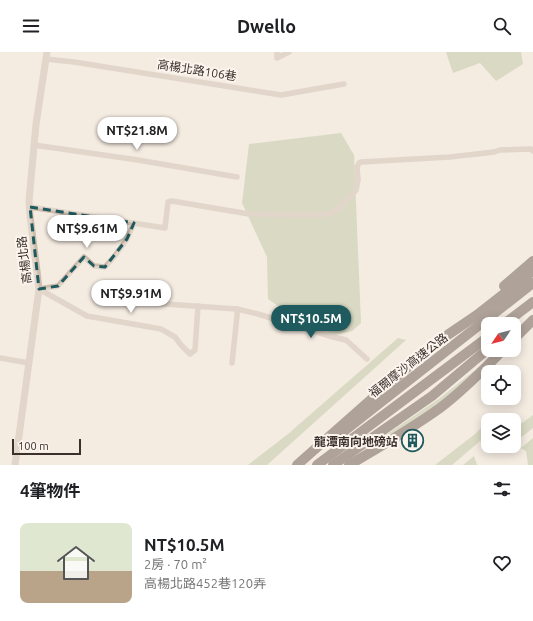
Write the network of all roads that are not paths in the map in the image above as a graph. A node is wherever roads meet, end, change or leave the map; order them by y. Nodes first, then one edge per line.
1 (278, 52) edge
2 (289, 52) edge
3 (47, 55) edge
4 (344, 84) dead end
5 (34, 145) junction
6 (533, 151) edge
7 (237, 177) dead end
8 (30, 207) junction
9 (134, 223) junction
10 (533, 261) edge
11 (533, 271) edge
12 (533, 283) edge
13 (39, 289) junction
14 (136, 302) dead end
15 (533, 302) edge
16 (198, 306) junction
17 (237, 309) junction
18 (533, 316) edge
19 (513, 317) edge
20 (533, 320) edge
21 (521, 324) edge
22 (521, 332) edge
23 (449, 334) junction
24 (481, 342) edge
25 (481, 355) edge
26 (496, 357) edge
27 (0, 358) edge
28 (367, 359) dead end
29 (232, 362) dead end
30 (29, 363) junction
31 (15, 465) edge
32 (298, 465) edge
33 (317, 465) edge
34 (333, 465) edge
35 (349, 465) edge

1 - 2 street
3 - 4 street, 高楊北路106巷
3 - 5 street, 高楊北路
5 - 7 street
5 - 8 street, 高楊北路
6 - 9 street
8 - 9 street
8 - 13 street, 高楊北路
9 - 13 street
10 - 23 highway
11 - 23 highway
12 - 32 highway, 福爾摩沙高速公路
13 - 16 street
13 - 30 street, 高楊北路
14 - 16 street
15 - 19 highway
16 - 17 street
17 - 28 street
17 - 29 street
18 - 21 highway
20 - 22 highway
23 - 32 highway
24 - 33 highway, 福爾摩沙高速公路
25 - 34 highway
26 - 35 highway
27 - 30 street
30 - 31 street, 高楊北路

